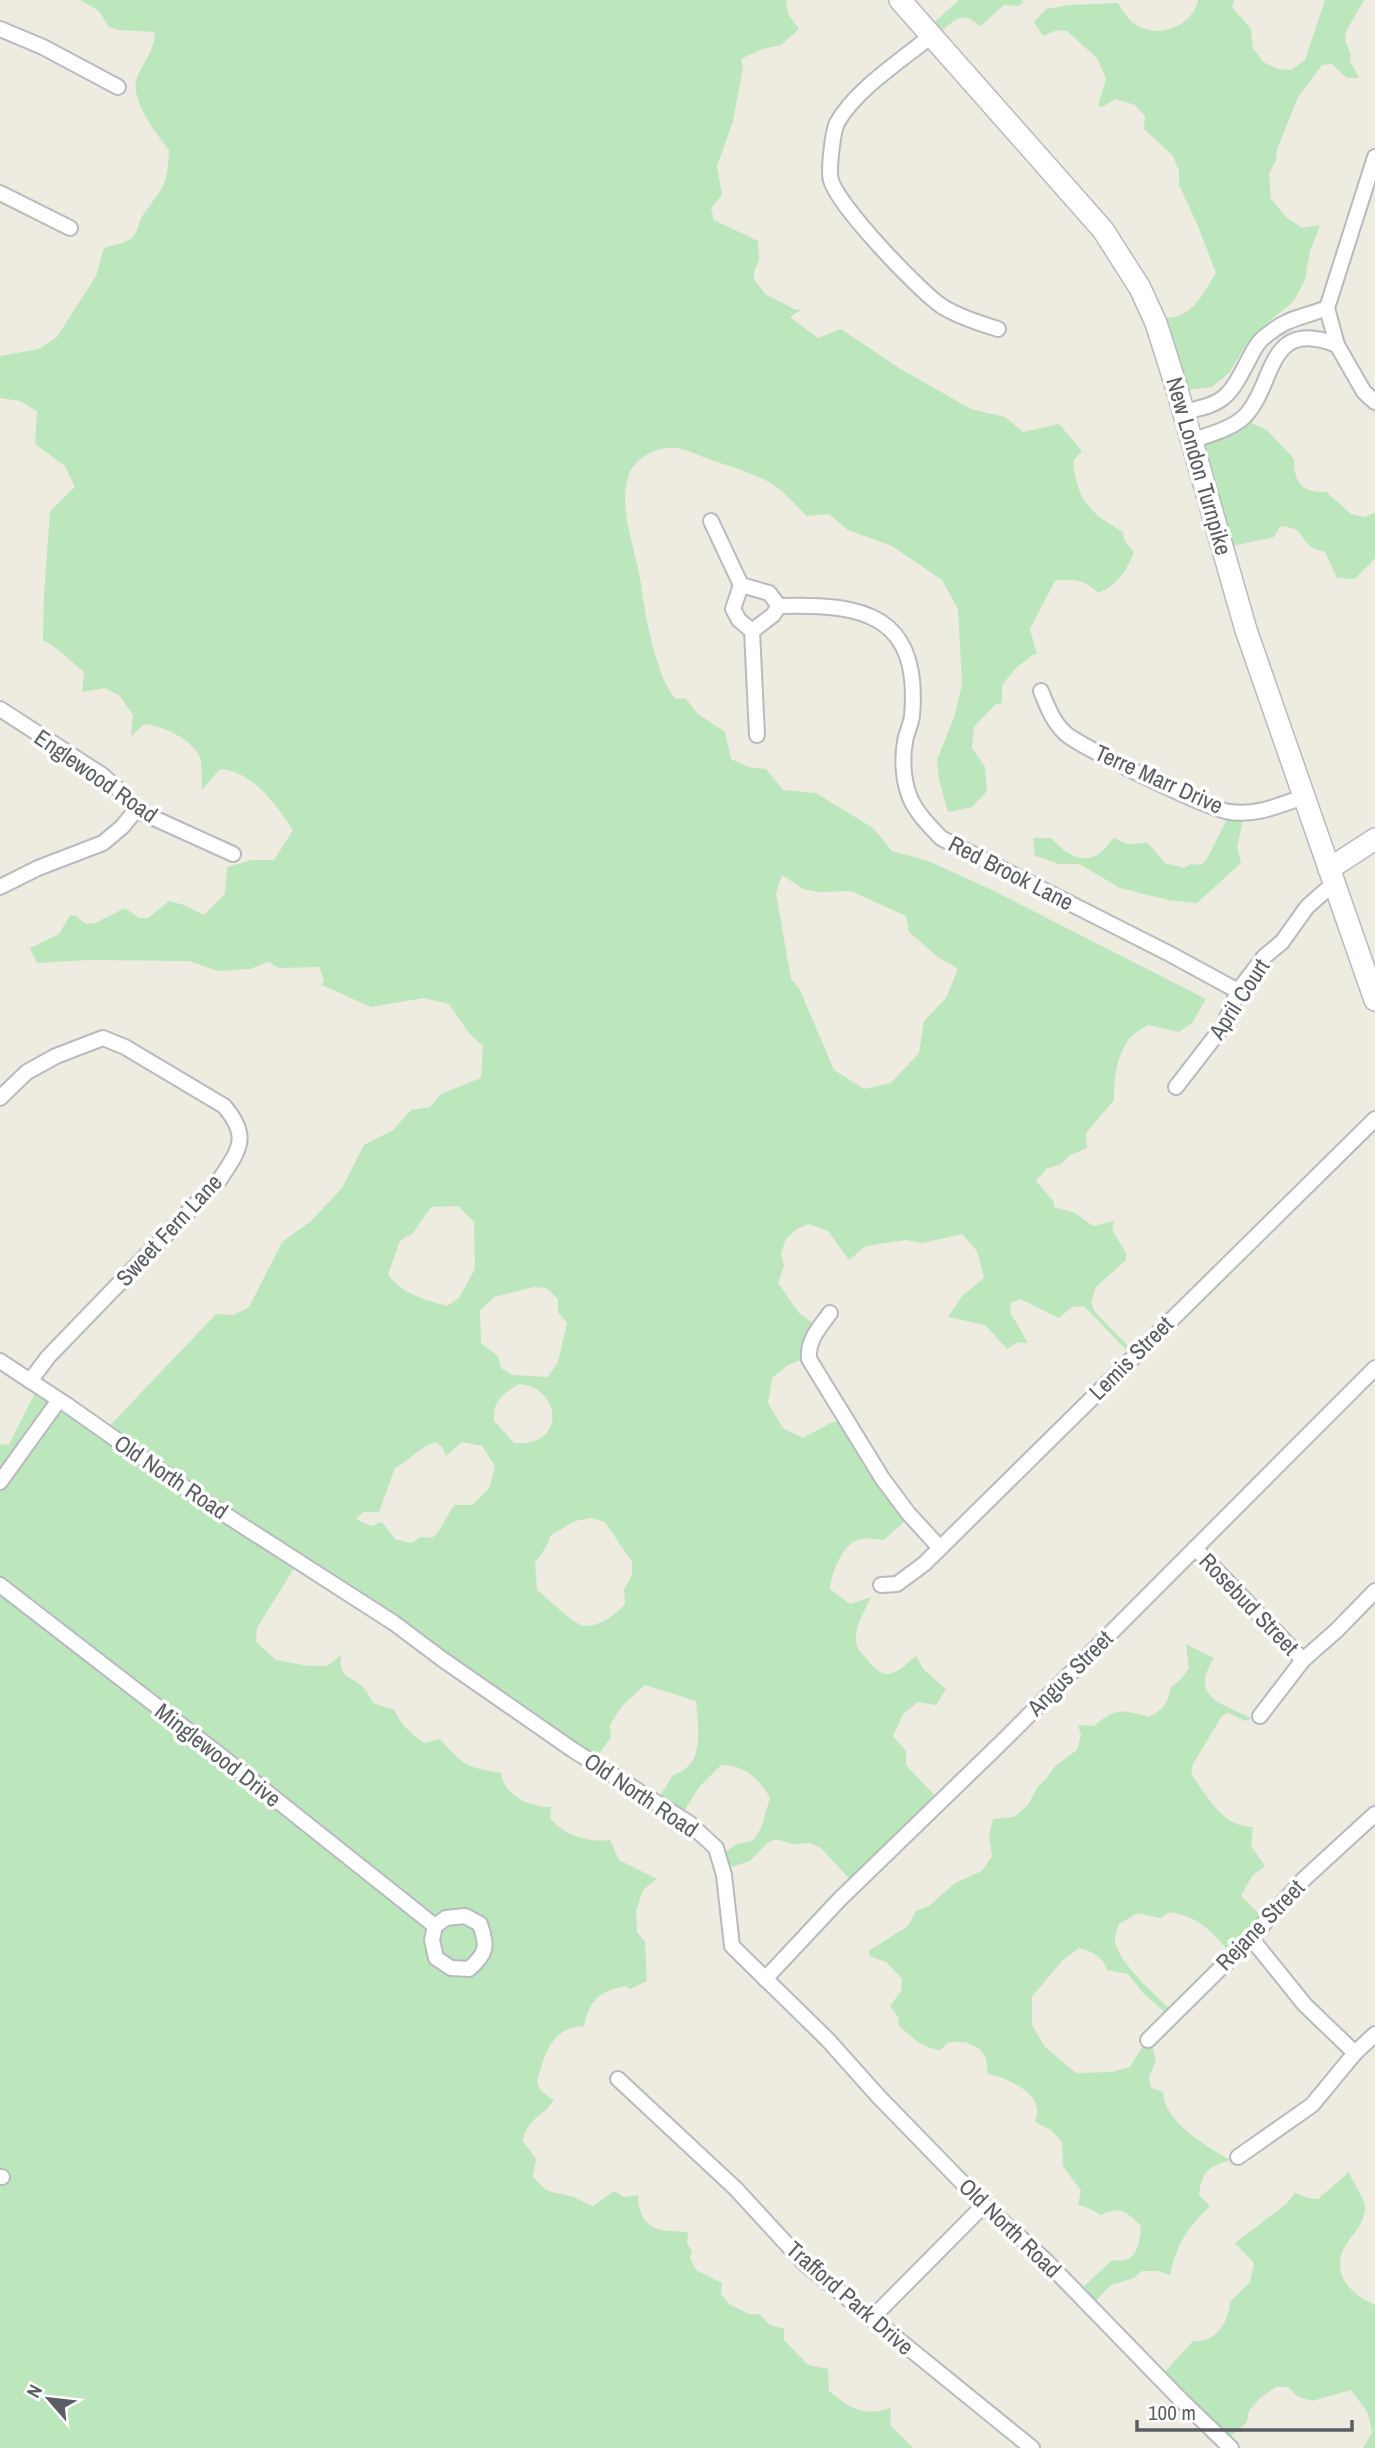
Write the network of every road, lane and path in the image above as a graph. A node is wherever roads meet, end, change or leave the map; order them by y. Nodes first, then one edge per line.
1 (900, 0) edge
2 (0, 29) edge
3 (931, 36) junction
4 (118, 87) dead end
5 (1375, 157) edge
6 (0, 193) edge
7 (70, 228) dead end
8 (1327, 309) junction
9 (998, 329) dead end
10 (1337, 345) junction
11 (1375, 402) edge
12 (1183, 412) junction
13 (1191, 441) junction
14 (711, 521) dead end
15 (741, 584) junction
16 (779, 606) junction
17 (752, 631) junction
18 (1041, 691) dead end
19 (0, 709) edge
20 (757, 735) dead end
21 (1303, 797) junction
22 (136, 810) junction
23 (1375, 839) edge
24 (233, 854) dead end
25 (1331, 876) junction
26 (0, 887) edge
27 (1238, 991) junction
28 (1375, 1000) edge
29 (1176, 1087) dead end
30 (0, 1098) edge
31 (1375, 1119) edge
32 (830, 1313) dead end
33 (0, 1361) edge
34 (1375, 1368) edge
35 (30, 1381) junction
36 (59, 1400) junction
37 (0, 1482) edge
38 (940, 1548) junction
39 (1195, 1548) junction
40 (0, 1585) edge
41 (881, 1585) dead end
42 (1375, 1591) edge
43 (1303, 1660) junction
44 (1260, 1716) dead end
45 (1375, 1814) edge
46 (435, 1926) dead end
47 (1251, 1938) junction
48 (765, 1979) junction
49 (1375, 2034) edge
50 (1149, 2040) dead end
51 (1355, 2053) junction
52 (618, 2079) dead end
53 (1238, 2157) dead end
54 (984, 2205) junction
55 (871, 2319) junction
56 (1032, 2448) edge
57 (1231, 2448) edge

1 - 3 main road, New London Turnpike
2 - 4 street
3 - 9 street
3 - 12 main road, New London Turnpike
5 - 8 street
6 - 7 street
8 - 10 street
8 - 12 street
10 - 11 street
10 - 13 street
12 - 13 main road, New London Turnpike
13 - 21 main road, New London Turnpike
14 - 15 street
15 - 16 street
15 - 17 street
16 - 17 street
16 - 27 street, Red Brook Lane
17 - 20 street
18 - 21 street, Terre Marr Drive
19 - 22 street, Englewood Road
21 - 25 main road, New London Turnpike
22 - 24 street, Englewood Road
22 - 26 street
23 - 25 main road
25 - 27 street, April Court
25 - 28 main road, New London Turnpike
27 - 29 street, April Court
30 - 35 street, Sweet Fern Lane
31 - 38 street, Lemis Street
32 - 38 street
33 - 35 street, Old North Road
34 - 39 street, Angus Street
35 - 36 street, Old North Road
36 - 37 street
36 - 48 street, Old North Road
38 - 41 street, Lemis Street
39 - 43 street, Rosebud Street
39 - 48 street, Angus Street
40 - 46 street, Minglewood Drive
42 - 43 street
43 - 44 street
45 - 47 street, Rejane Street
47 - 50 street, Rejane Street
47 - 51 street
48 - 54 street, Old North Road
49 - 51 street
51 - 53 street
52 - 55 street, Trafford Park Drive
54 - 55 street
54 - 57 street, Old North Road
55 - 56 street, Trafford Park Drive

